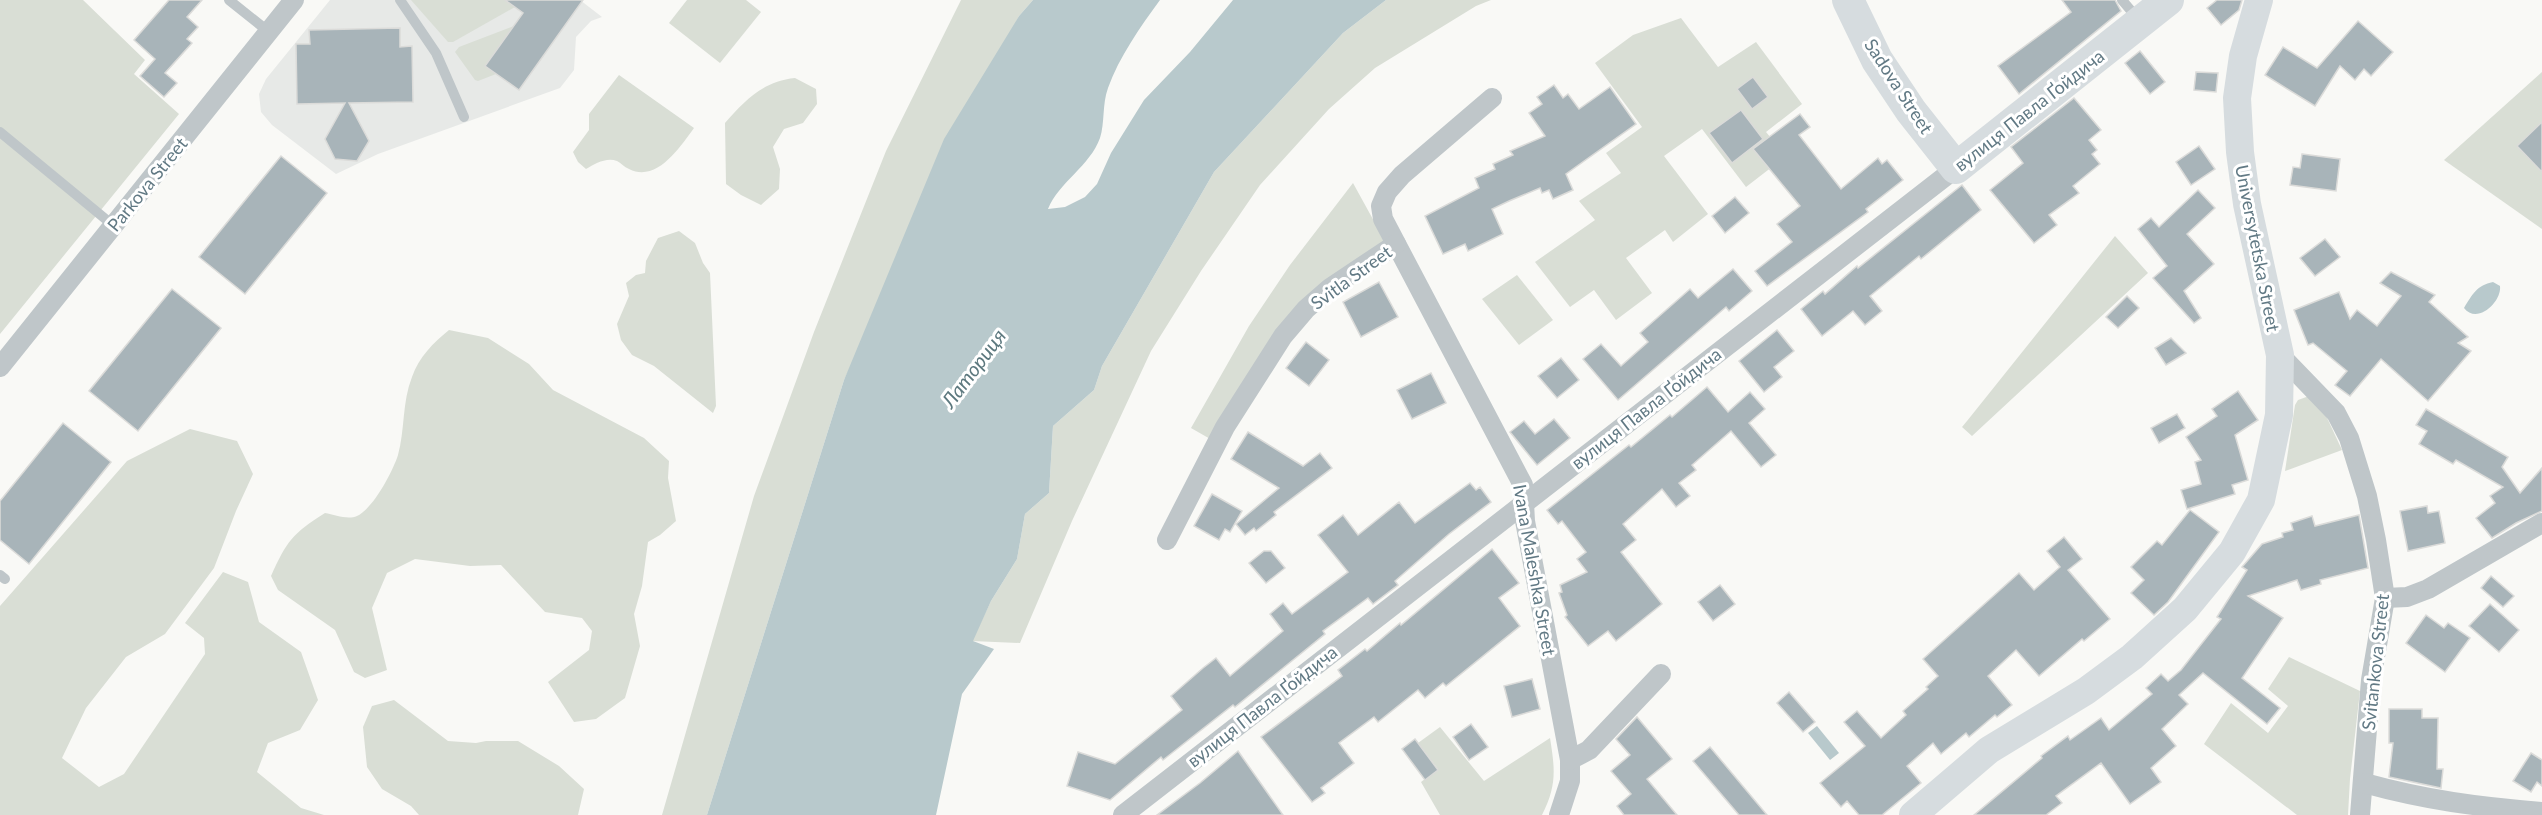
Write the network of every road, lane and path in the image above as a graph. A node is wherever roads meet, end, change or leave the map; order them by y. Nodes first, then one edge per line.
1 (229, 0) edge
2 (294, 0) edge
3 (400, 0) edge
4 (1848, 0) edge
5 (2168, 0) edge
6 (2259, 0) edge
7 (2131, 11) edge
8 (269, 32) junction
9 (1492, 98) dead end
10 (464, 117) dead end
11 (0, 132) edge
12 (1956, 168) junction
13 (114, 226) junction
14 (1396, 244) junction
15 (2280, 355) junction
16 (0, 368) edge
17 (1522, 503) junction
18 (2542, 523) edge
19 (1167, 540) dead end
20 (2385, 598) junction
21 (1661, 674) dead end
22 (1570, 760) junction
23 (2364, 783) junction
24 (2542, 812) edge
25 (1123, 815) edge
26 (1559, 815) edge
27 (1913, 815) edge
28 (2360, 815) edge

1 - 8 lane
2 - 8 street, Parkova Street
3 - 10 lane
4 - 12 main road, Sadova Street
5 - 7 main road, вулиця Павла Ґойдича
6 - 15 street, Universytetska Street
7 - 12 main road, вулиця Павла Ґойдича
8 - 13 street, Parkova Street
9 - 14 street, Svitla Street
11 - 13 lane
12 - 17 street, вулиця Павла Ґойдича
13 - 16 street, Parkova Street
14 - 17 street, Ivana Maleshka Street
14 - 19 street, Svitla Street
15 - 20 street, Svitankova Street
15 - 27 street, Universytetska Street
17 - 22 street, Ivana Maleshka Street
17 - 25 street, вулиця Павла Ґойдича
18 - 20 street
20 - 23 street, Svitankova Street
21 - 22 street
22 - 26 street, Ivana Maleshka Street
23 - 24 street
23 - 28 street, Svitankova Street

